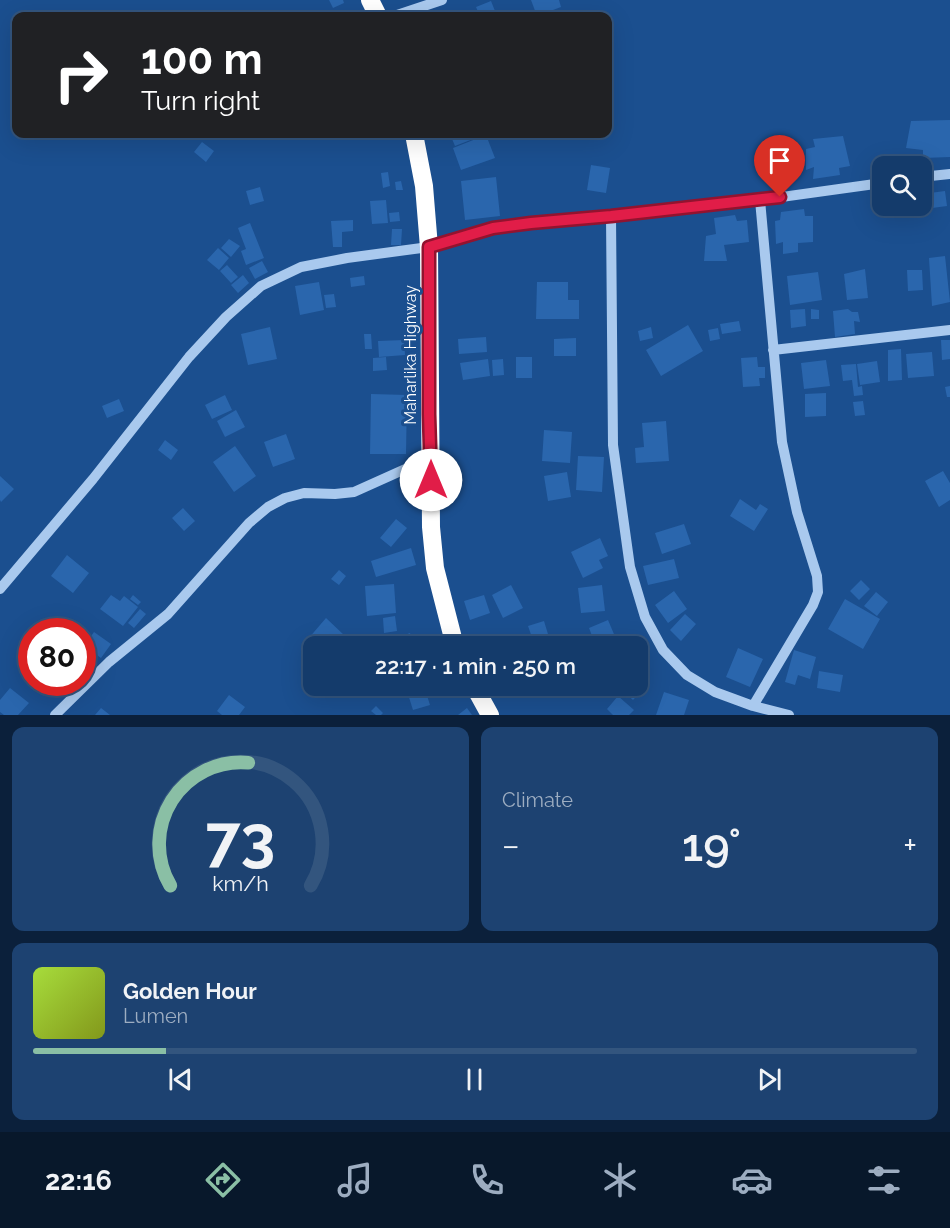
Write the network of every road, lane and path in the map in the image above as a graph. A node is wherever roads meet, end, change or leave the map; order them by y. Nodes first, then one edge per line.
1 (442, 0) edge
2 (406, 12) edge
3 (415, 138) edge
4 (950, 174) edge
5 (932, 176) edge
6 (872, 184) edge
7 (760, 200) junction
8 (611, 216) junction
9 (429, 247) junction
10 (950, 330) edge
11 (773, 350) junction
12 (432, 457) junction
13 (0, 590) edge
14 (452, 636) edge
15 (480, 696) edge
16 (753, 706) junction
17 (55, 715) edge
18 (490, 715) edge
19 (789, 715) edge

1 - 2 street
3 - 9 highway, Maharlika Highway
4 - 5 street
6 - 7 street
7 - 8 street
7 - 11 street
8 - 9 street
8 - 16 street
9 - 12 highway, Maharlika Highway
9 - 13 street
10 - 11 street
11 - 16 street
12 - 14 highway, Maharlika Highway
12 - 17 street
15 - 18 highway
16 - 19 street

